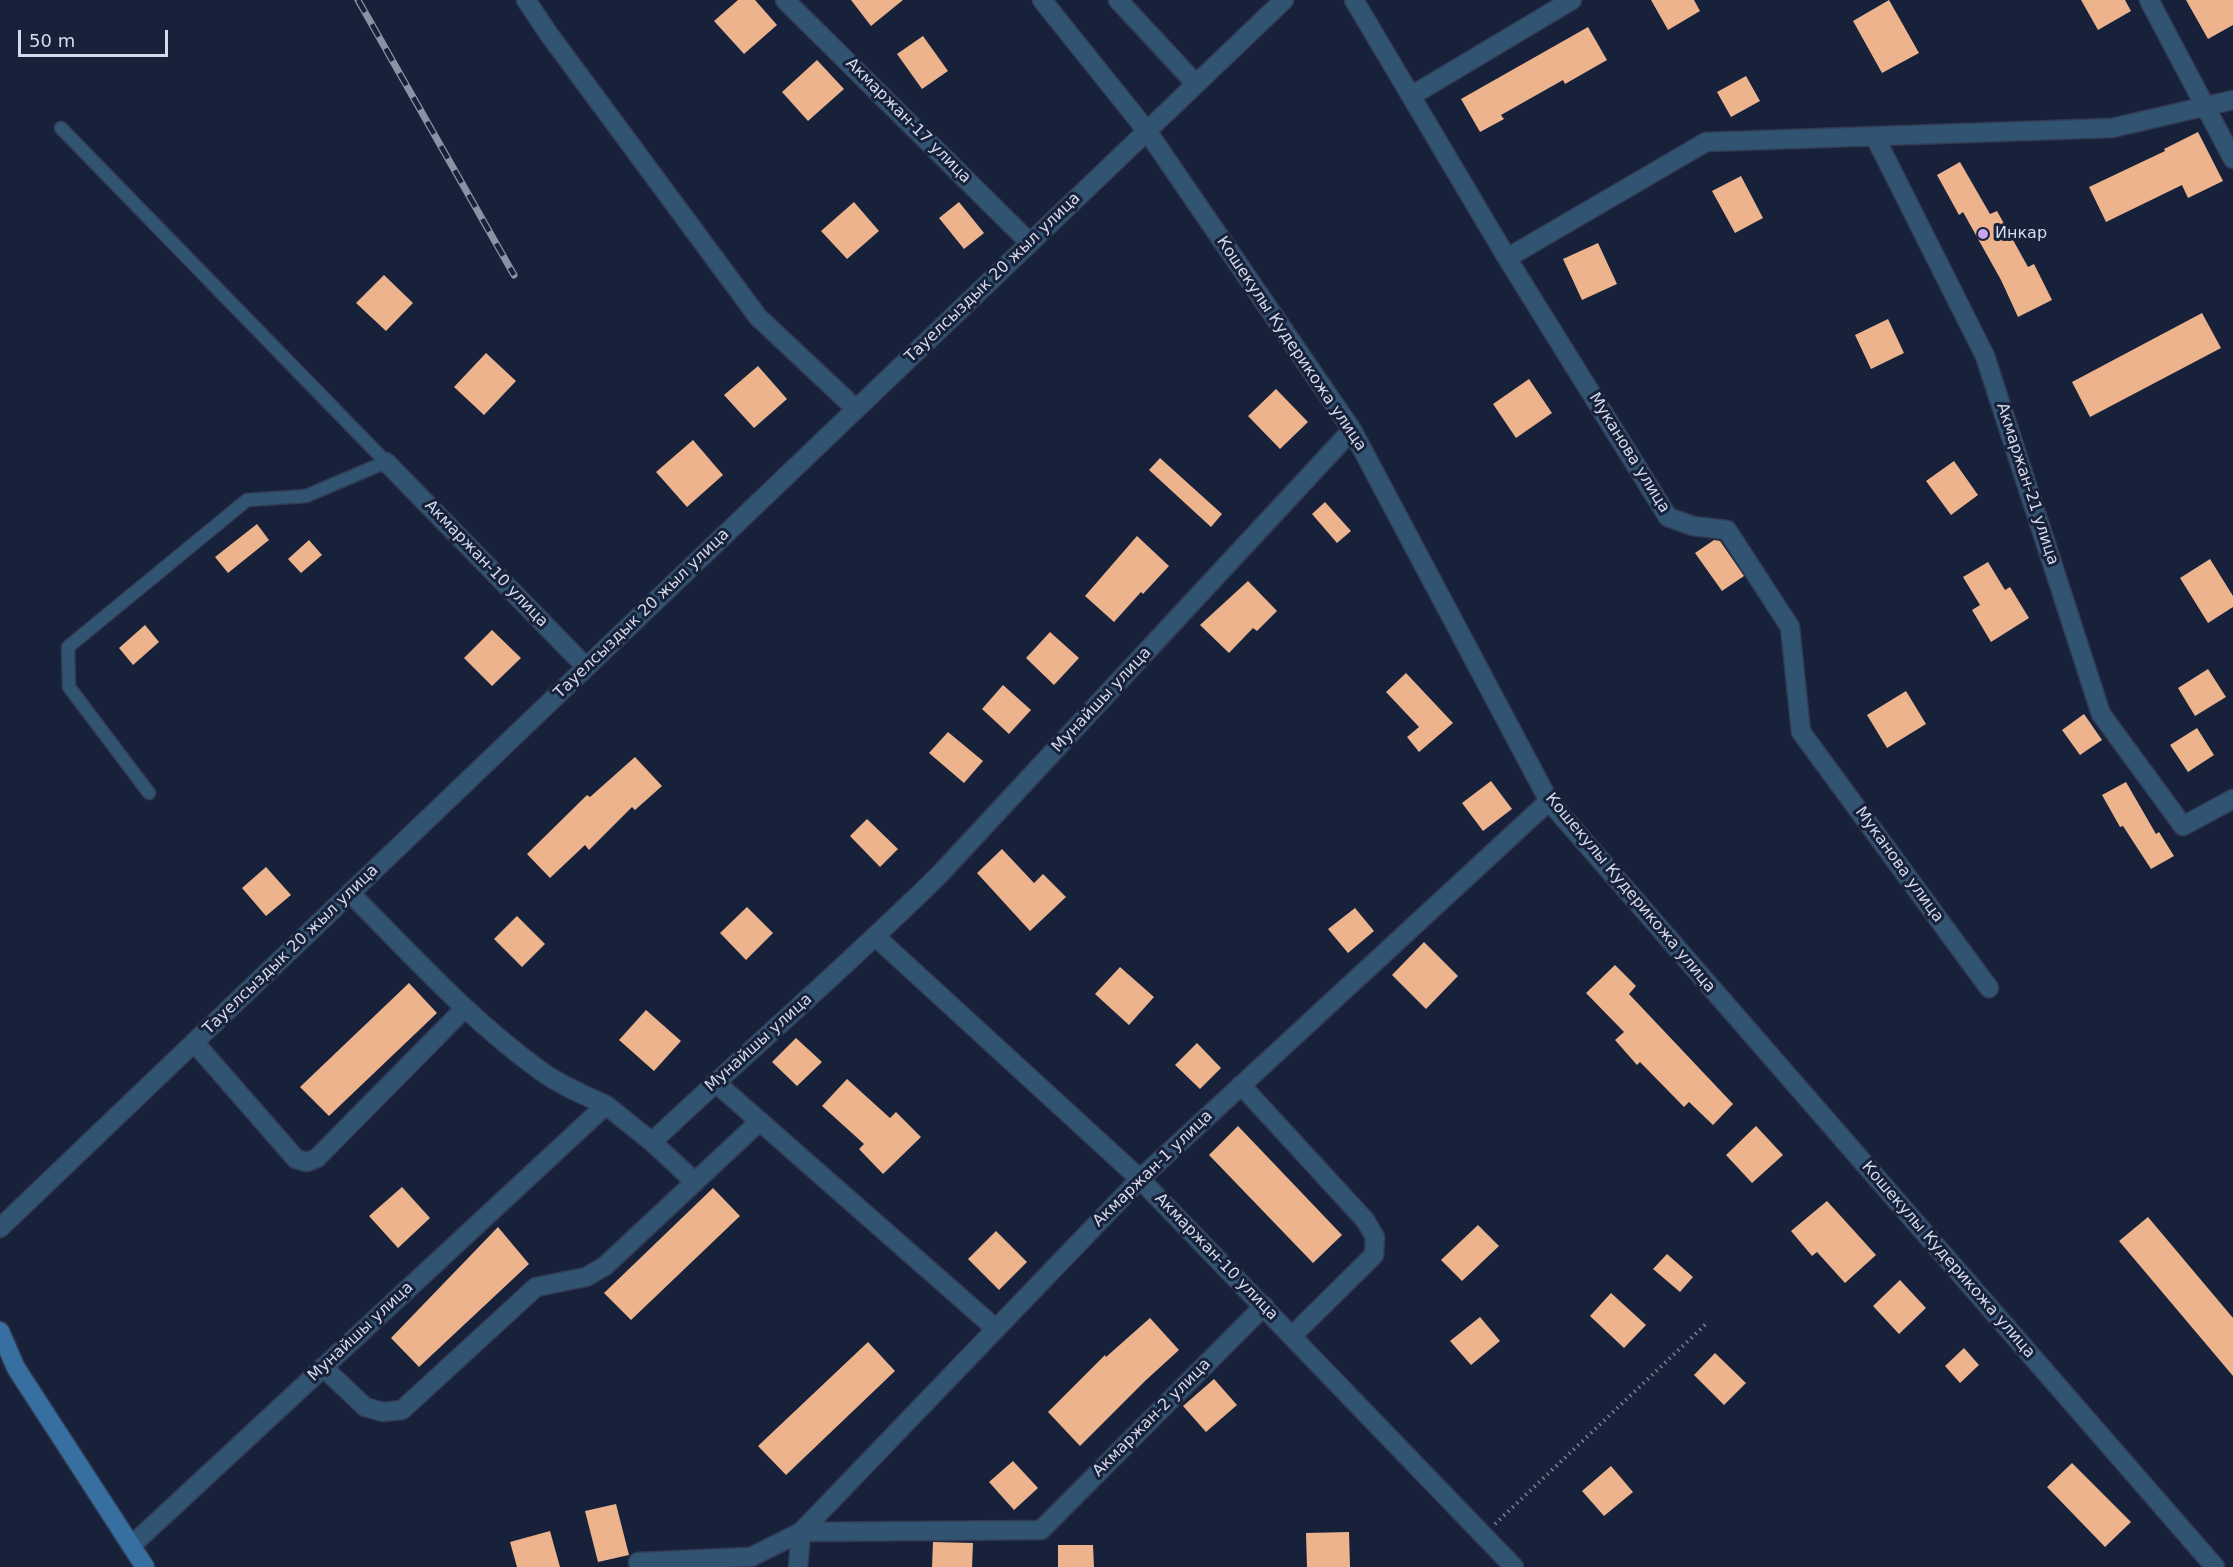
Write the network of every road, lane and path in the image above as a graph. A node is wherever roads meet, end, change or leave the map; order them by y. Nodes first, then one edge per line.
1 (526, 0) edge
2 (785, 0) edge
3 (1042, 0) edge
4 (1118, 0) edge
5 (1284, 0) edge
6 (1354, 0) edge
7 (1572, 0) edge
8 (2149, 0) edge
9 (1196, 84) junction
10 (1411, 96) junction
11 (2233, 100) edge
12 (2206, 107) junction
13 (60, 128) dead end
14 (1147, 131) junction
15 (1875, 137) junction
16 (2233, 159) edge
17 (1030, 243) junction
18 (1507, 258) junction
19 (856, 409) junction
20 (1353, 430) junction
21 (386, 462) junction
22 (586, 667) junction
23 (149, 793) dead end
24 (2233, 799) edge
25 (1549, 801) junction
26 (350, 893) junction
27 (876, 937) junction
28 (1989, 988) dead end
29 (465, 1008) junction
30 (194, 1042) junction
31 (715, 1082) junction
32 (1241, 1084) junction
33 (606, 1105) junction
34 (760, 1121) junction
35 (652, 1143) junction
36 (1140, 1179) junction
37 (695, 1182) junction
38 (0, 1228) edge
39 (1264, 1306) junction
40 (1707, 1323) dead end
41 (995, 1328) junction
42 (0, 1331) edge
43 (1292, 1336) junction
44 (323, 1367) junction
45 (801, 1532) junction
46 (1484, 1535) junction
47 (131, 1546) junction
48 (638, 1562) dead end
49 (145, 1567) edge
50 (798, 1567) edge
51 (1514, 1567) edge
52 (2215, 1567) edge

1 - 19 street
2 - 17 street, Акмаржан-17 улица
3 - 14 street, Кошекулы Кудерикожа улица
4 - 9 street
5 - 9 street, Тауелсыздык 20 жыл улица
6 - 10 street, Муканова улица
7 - 10 street
8 - 12 street
9 - 14 street, Тауелсыздык 20 жыл улица
10 - 18 street, Муканова улица
11 - 12 street
12 - 15 street
12 - 16 street
13 - 21 lane
14 - 17 street, Тауелсыздык 20 жыл улица
14 - 20 street, Кошекулы Кудерикожа улица
15 - 18 street
15 - 24 street, Акмаржан-21 улица
17 - 19 street, Тауелсыздык 20 жыл улица
18 - 28 street, Муканова улица
19 - 22 street, Тауелсыздык 20 жыл улица
20 - 25 street, Кошекулы Кудерикожа улица
20 - 27 street, Мунайшы улица
21 - 22 street, Акмаржан-10 улица
21 - 23 lane
22 - 26 street, Тауелсыздык 20 жыл улица
25 - 32 street, Акмаржан-1 улица
25 - 52 street, Кошекулы Кудерикожа улица
26 - 29 street
26 - 30 street, Тауелсыздык 20 жыл улица
27 - 31 street, Мунайшы улица
27 - 36 street, Акмаржан-10 улица
29 - 30 street
29 - 33 street
30 - 38 street, Тауелсыздык 20 жыл улица
31 - 34 street
31 - 35 street, Мунайшы улица
32 - 36 street, Акмаржан-1 улица
32 - 43 street
33 - 35 street
33 - 44 street, Мунайшы улица
34 - 37 street
34 - 41 street
35 - 37 street
36 - 39 street, Акмаржан-10 улица
36 - 41 street, Акмаржан-1 улица
37 - 44 street
39 - 43 street, Акмаржан-10 улица
39 - 45 street, Акмаржан-2 улица
40 - 46 path
41 - 45 street, Акмаржан-1 улица
42 - 47 main road
43 - 46 street, Акмаржан-10 улица
44 - 47 street, Мунайшы улица
45 - 48 street
45 - 50 street
46 - 51 street, Акмаржан-10 улица
47 - 49 main road

